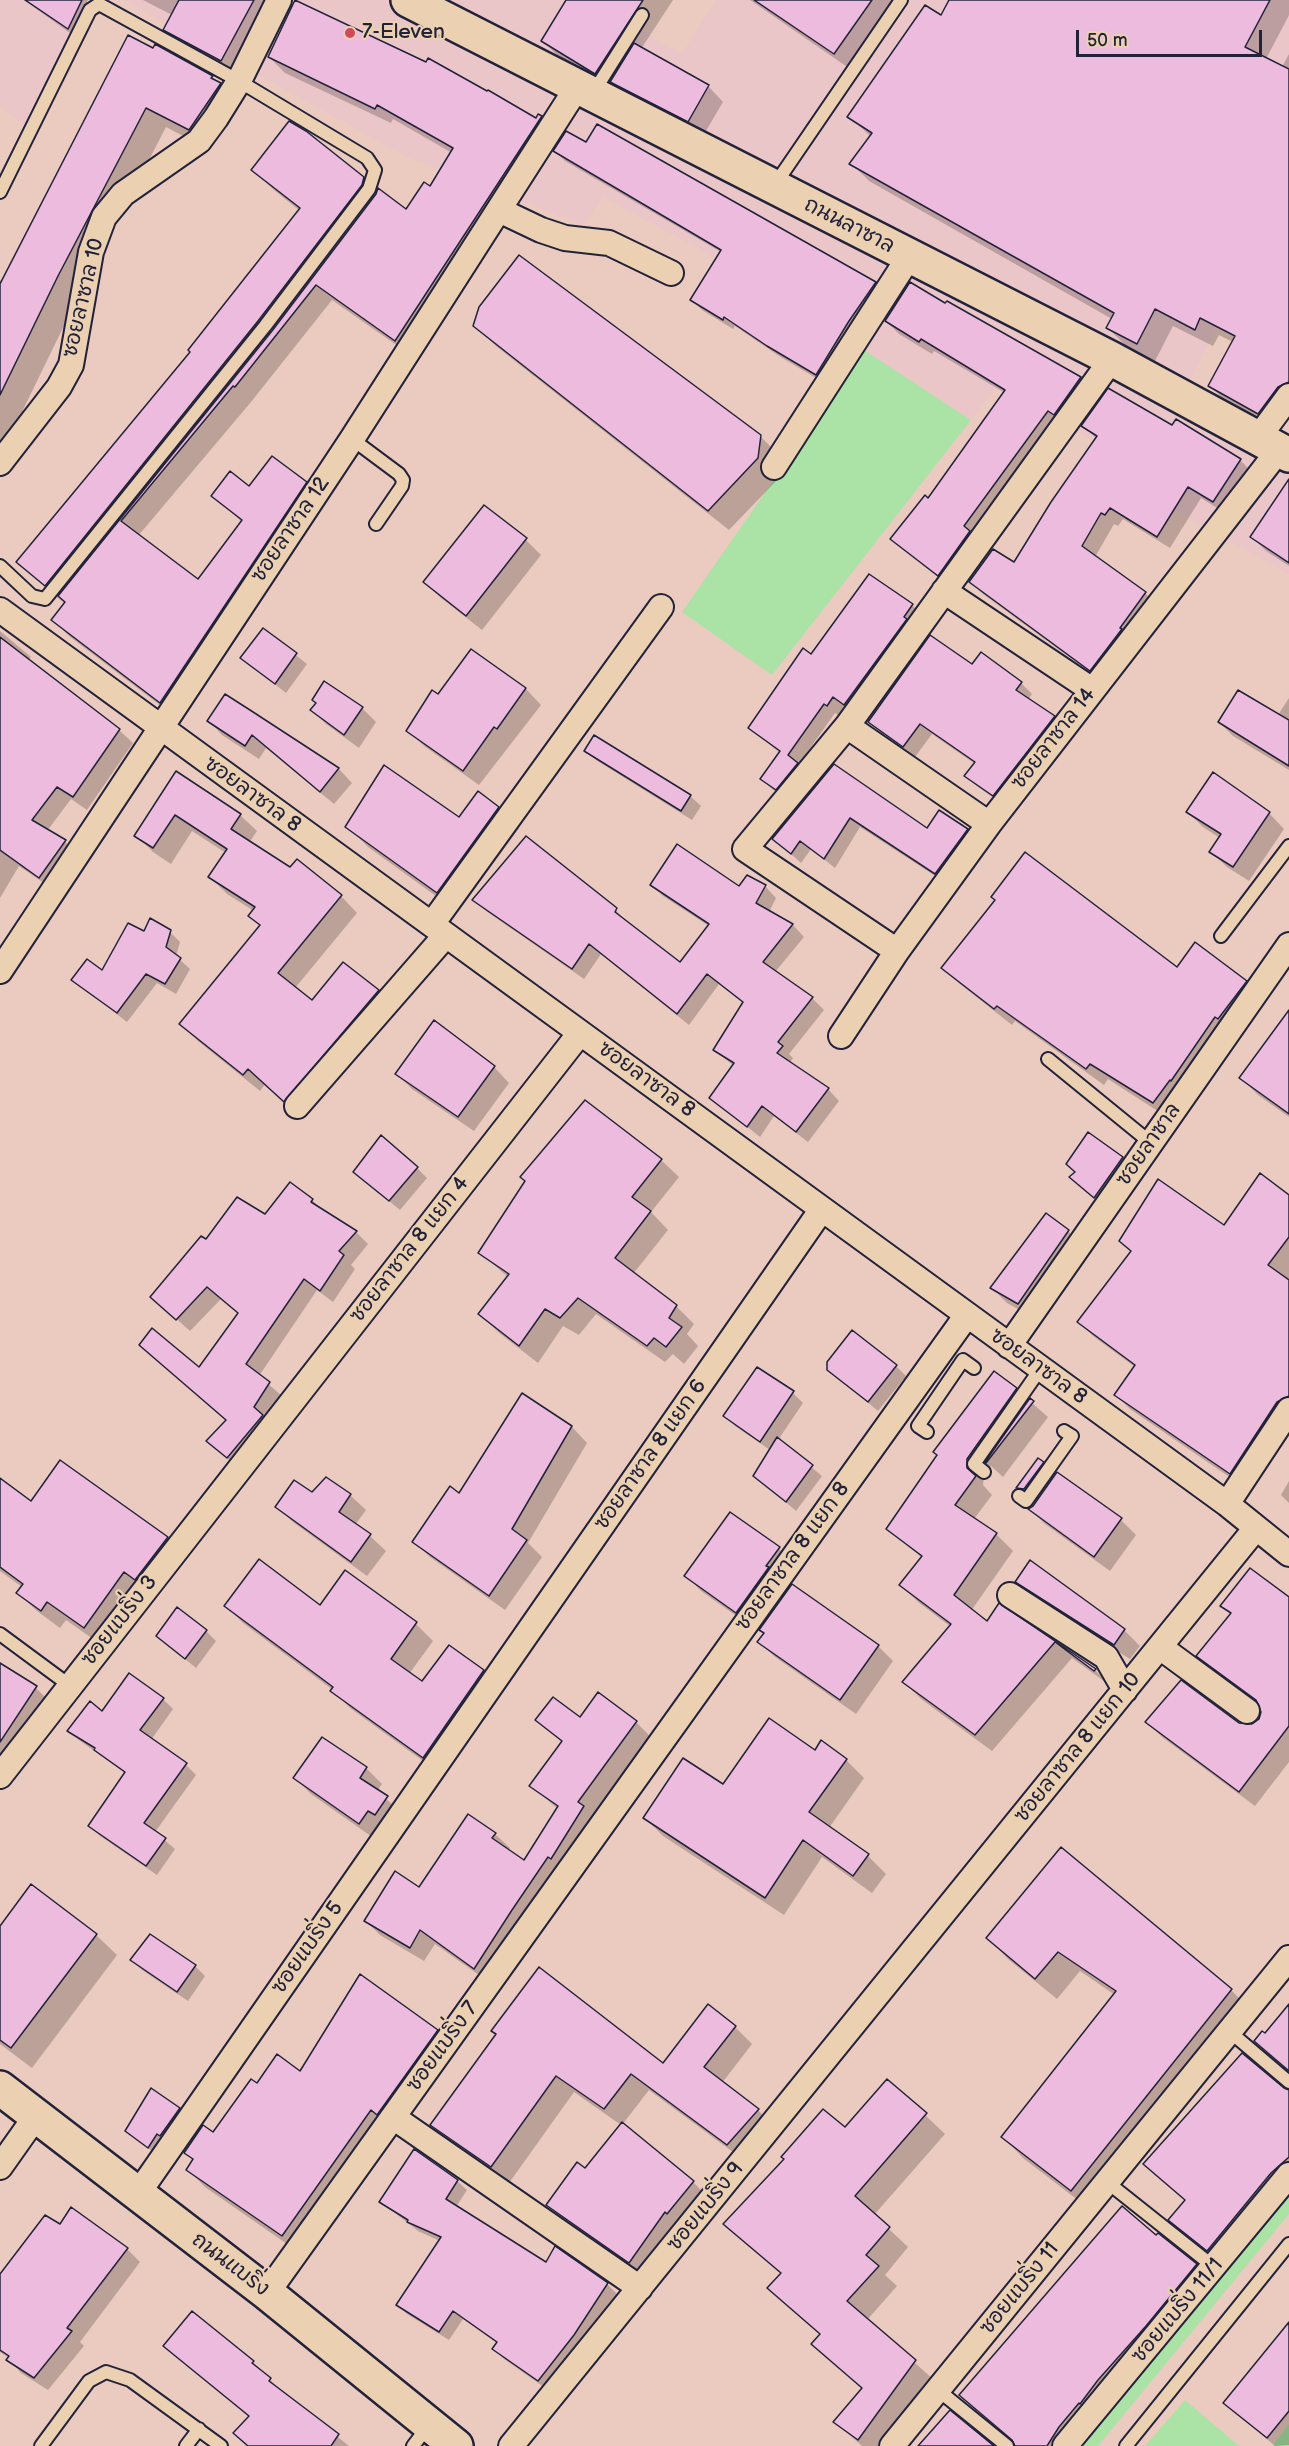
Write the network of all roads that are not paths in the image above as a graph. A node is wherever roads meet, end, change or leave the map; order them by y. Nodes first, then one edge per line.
1 (279, 0) edge
2 (408, 0) edge
3 (902, 0) edge
4 (642, 15) dead end
5 (239, 81) junction
6 (585, 90) junction
7 (774, 187) junction
8 (0, 192) edge
9 (499, 210) junction
10 (909, 257) junction
11 (671, 273) dead end
12 (1112, 360) junction
13 (1289, 396) edge
14 (352, 439) junction
15 (1275, 448) edge
16 (0, 463) edge
17 (774, 467) dead end
18 (376, 524) dead end
19 (0, 566) edge
20 (944, 591) junction
21 (661, 607) dead end
22 (0, 610) edge
23 (1092, 690) junction
24 (847, 726) junction
25 (160, 728) junction
26 (989, 824) junction
27 (1289, 846) edge
28 (439, 930) junction
29 (1221, 936) dead end
30 (1289, 945) edge
31 (897, 951) junction
32 (0, 971) edge
33 (580, 1033) junction
34 (841, 1036) dead end
35 (1048, 1059) dead end
36 (297, 1106) dead end
37 (1151, 1143) junction
38 (822, 1209) junction
39 (967, 1315) junction
40 (1009, 1346) junction
41 (974, 1368) dead end
42 (1041, 1368) junction
43 (1289, 1410) edge
44 (1064, 1431) dead end
45 (927, 1432) dead end
46 (240, 1467) joint
47 (984, 1472) dead end
48 (1019, 1496) dead end
49 (1227, 1504) junction
50 (1256, 1528) junction
51 (1289, 1554) edge
52 (1010, 1595) dead end
53 (0, 1634) edge
54 (1160, 1647) junction
55 (69, 1686) junction
56 (1125, 1690) junction
57 (480, 1702) joint
58 (1247, 1711) dead end
59 (0, 1776) edge
60 (620, 1800) joint
61 (1289, 1958) edge
62 (900, 1967) joint
63 (1229, 2031) junction
64 (1289, 2082) edge
65 (0, 2088) edge
66 (36, 2116) junction
67 (393, 2117) junction
68 (0, 2168) edge
69 (1289, 2175) edge
70 (1107, 2182) junction
71 (137, 2194) junction
72 (1289, 2244) edge
73 (1215, 2267) junction
74 (640, 2288) junction
75 (267, 2293) junction
76 (938, 2390) junction
77 (199, 2429) junction
78 (421, 2435) edge
79 (41, 2446) edge
80 (186, 2446) edge
81 (221, 2446) edge
82 (456, 2446) edge
83 (512, 2446) edge
84 (892, 2446) edge
85 (1007, 2446) edge
86 (1065, 2446) edge
87 (1126, 2446) edge

1 - 5 street, ซอยลาซาล 10
2 - 6 street, ถนนลาซาล
3 - 7 lane
4 - 6 lane
5 - 8 lane
5 - 16 street, ซอยลาซาล 10
5 - 19 lane
6 - 7 street, ถนนลาซาล
6 - 9 street, ซอยลาซาล 12
7 - 10 street, ถนนลาซาล
9 - 11 street
9 - 14 street, ซอยลาซาล 12
10 - 12 street, ถนนลาซาล
10 - 17 street
12 - 15 street, ถนนลาซาล
12 - 20 street
13 - 15 street, ซอยลาซาล 14
14 - 18 lane
14 - 25 street, ซอยลาซาล 12
15 - 23 street, ซอยลาซาล 14
20 - 23 street
20 - 24 street
21 - 28 street
22 - 25 street, ซอยลาซาล 8
23 - 26 street, ซอยลาซาล 14
24 - 26 street
24 - 31 street
25 - 28 street, ซอยลาซาล 8
25 - 32 street, ซอยลาซาล 12
26 - 31 street, ซอยลาซาล 14
27 - 29 lane
28 - 33 street, ซอยลาซาล 8
28 - 36 street
30 - 37 street, ซอยลาซาล
31 - 34 street, ซอยลาซาล 14
33 - 38 street, ซอยลาซาล 8
33 - 46 street, ซอยลาซาล 8 แยก 4
35 - 37 lane
37 - 40 street, ซอยลาซาล
38 - 39 street, ซอยลาซาล 8
38 - 57 street, ซอยลาซาล 8 แยก 6
39 - 40 street, ซอยลาซาล 8
39 - 60 street, ซอยลาซาล 8 แยก 8
40 - 42 street, ซอยลาซาล 8
41 - 45 lane
42 - 47 lane
42 - 49 street, ซอยลาซาล 8
43 - 49 street
44 - 48 lane
46 - 55 street, ซอยแบริ่ง 3
49 - 50 street, ซอยลาซาล 8
50 - 51 street, ซอยลาซาล 8
50 - 54 street, ซอยลาซาล 8 แยก 10
52 - 56 street
53 - 55 lane
54 - 56 street, ซอยลาซาล 8 แยก 10
54 - 58 street
55 - 59 street, ซอยแบริ่ง 3
56 - 62 street, ซอยลาซาล 8 แยก 10
57 - 71 street, ซอยแบริ่ง 5
60 - 67 street, ซอยแบริ่ง 7
61 - 63 street, ซอยแบริ่ง 11
62 - 74 street, ซอยแบริ่ง 9
63 - 64 lane
63 - 70 street, ซอยแบริ่ง 11
65 - 66 street, ถนนแบริ่ง
66 - 68 street
66 - 71 street, ถนนแบริ่ง
67 - 74 street
67 - 75 street, ซอยแบริ่ง 7
69 - 73 street, ซอยแบริ่ง 11/1
70 - 73 lane
70 - 76 street, ซอยแบริ่ง 11
71 - 75 street, ถนนแบริ่ง
72 - 87 lane
73 - 86 street, ซอยแบริ่ง 11/1
74 - 83 street, ซอยแบริ่ง 9
75 - 78 street, ถนนแบริ่ง
76 - 84 street, ซอยแบริ่ง 11
76 - 85 lane
77 - 79 lane
77 - 80 lane
77 - 81 lane
78 - 82 street, ถนนแบริ่ง

